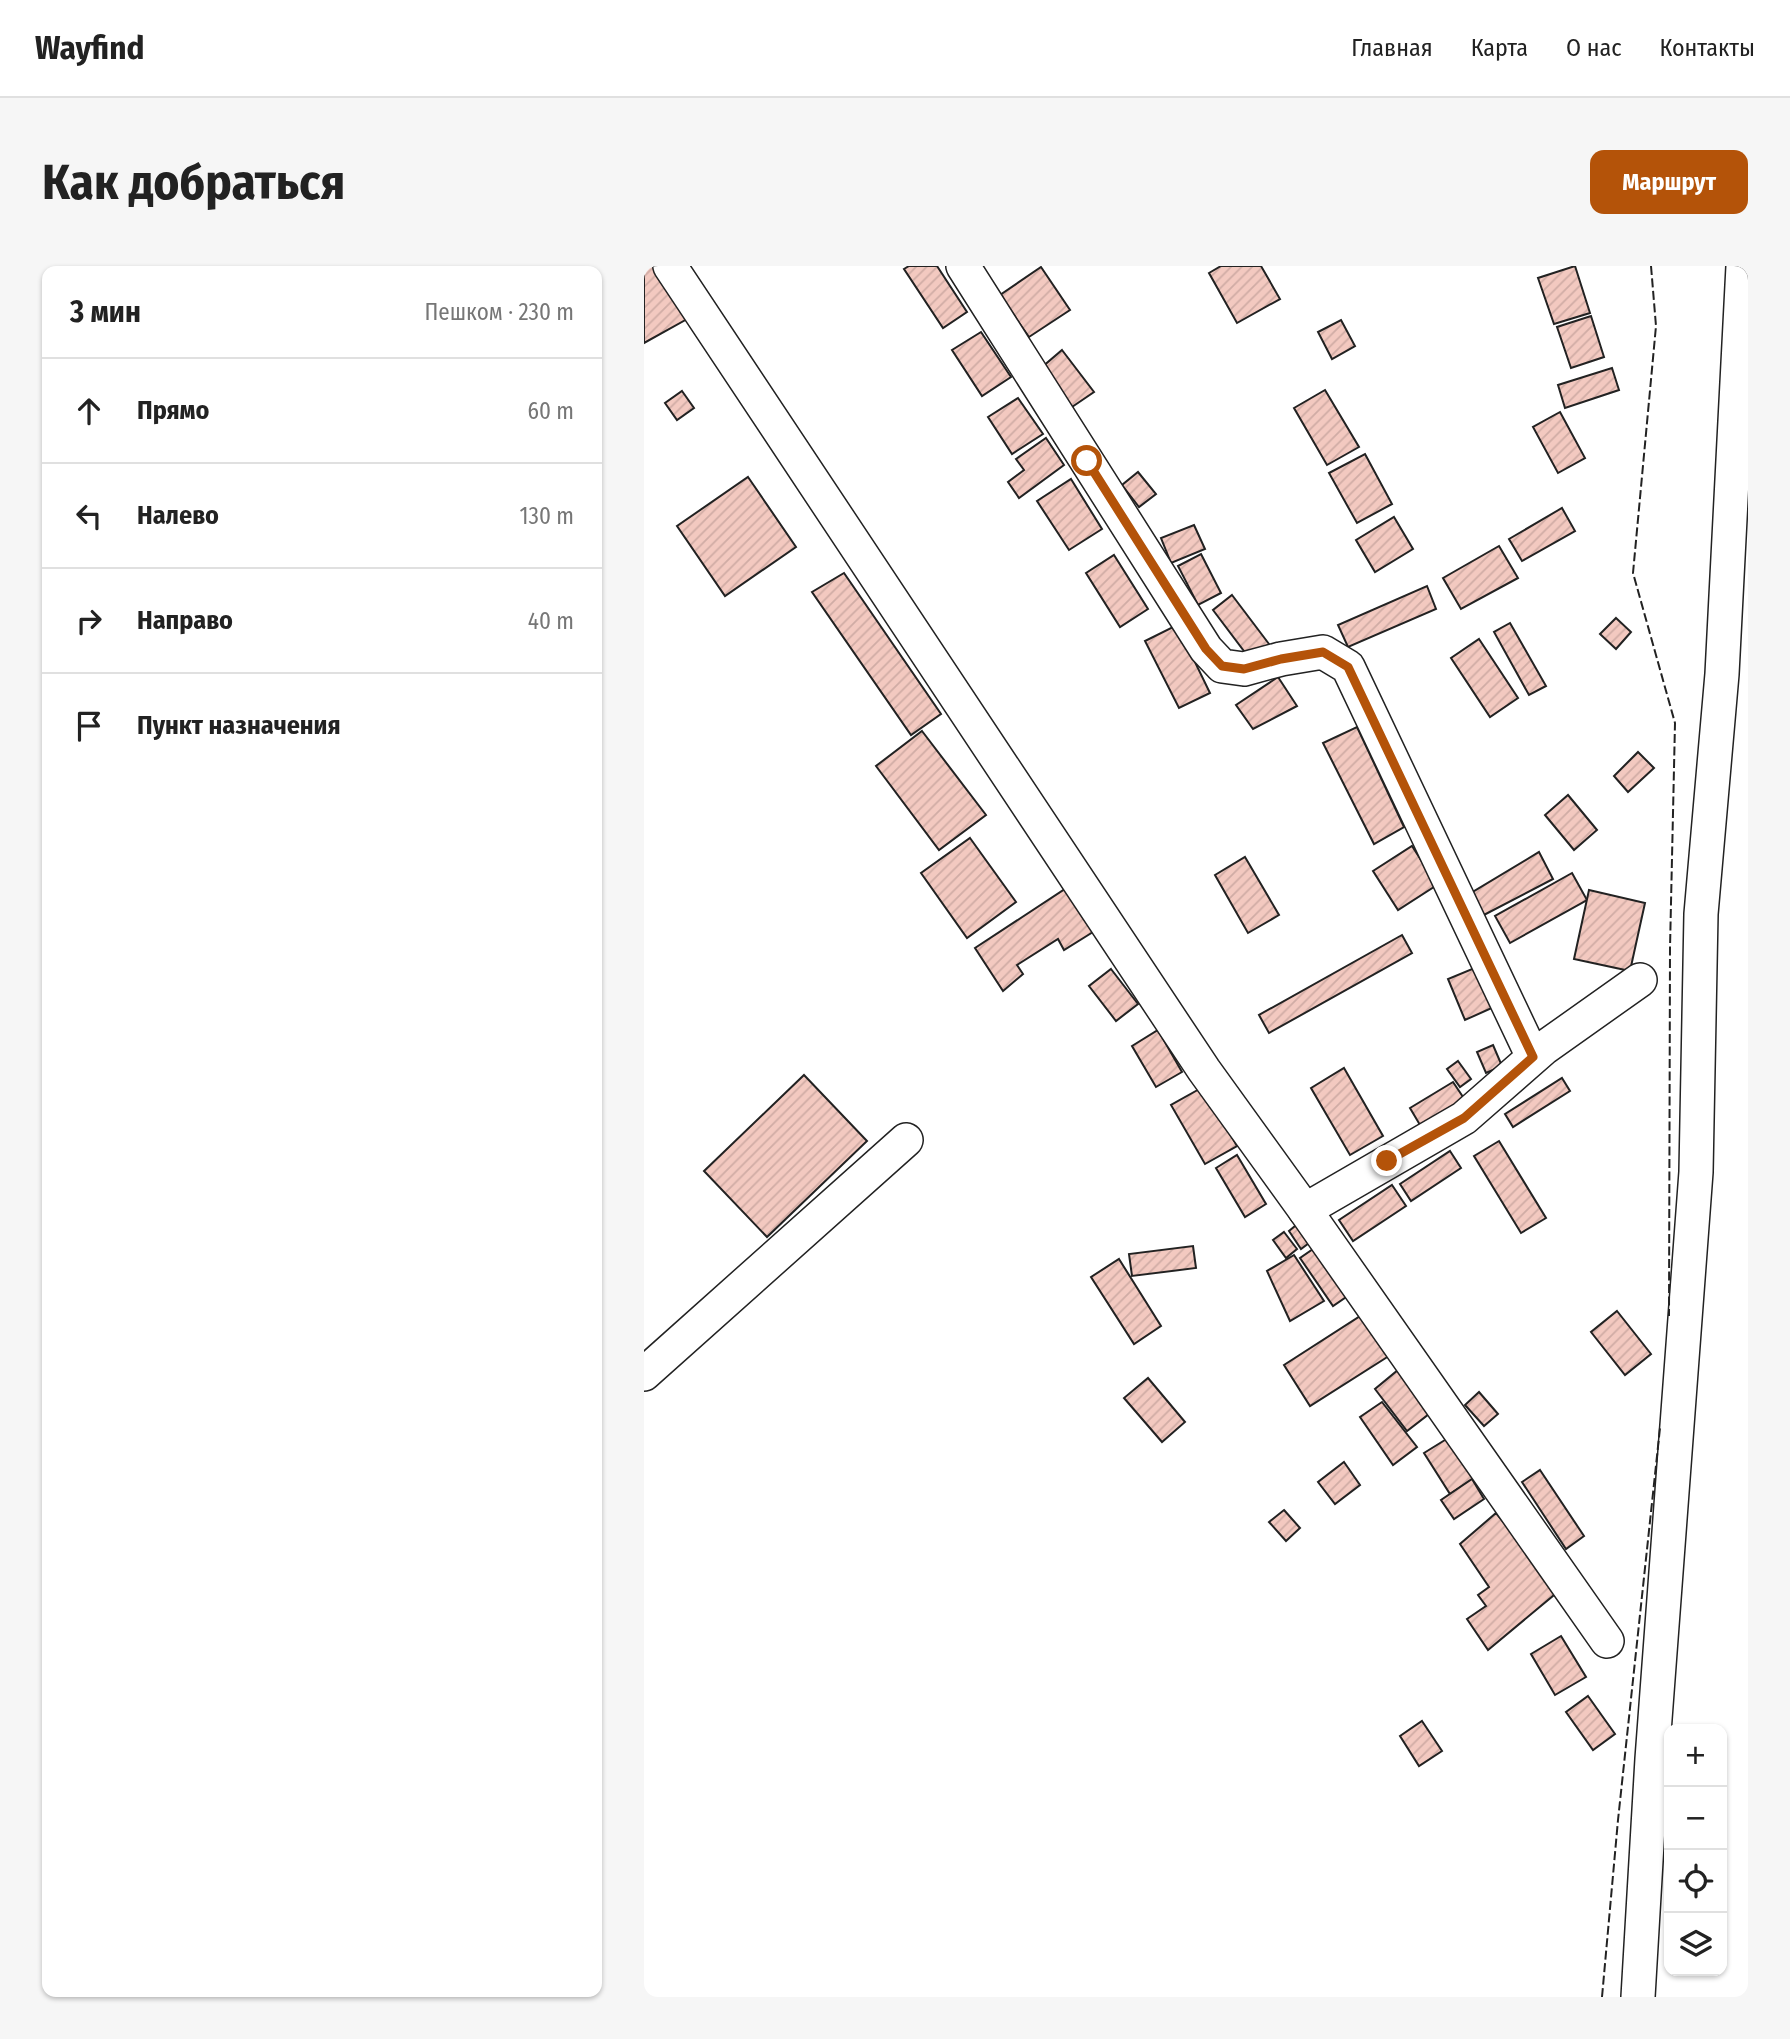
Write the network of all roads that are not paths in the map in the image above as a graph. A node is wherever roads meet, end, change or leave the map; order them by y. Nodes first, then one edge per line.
1 (670, 266) edge
2 (963, 266) edge
3 (1744, 266) edge
4 (1640, 980) dead end
5 (1533, 1057) junction
6 (906, 1140) dead end
7 (1305, 1210) junction
8 (644, 1374) edge
9 (1607, 1641) dead end
10 (1638, 1997) edge

1 - 7 street
2 - 5 street
3 - 10 street
4 - 5 street
5 - 7 street
6 - 8 street
7 - 9 street

